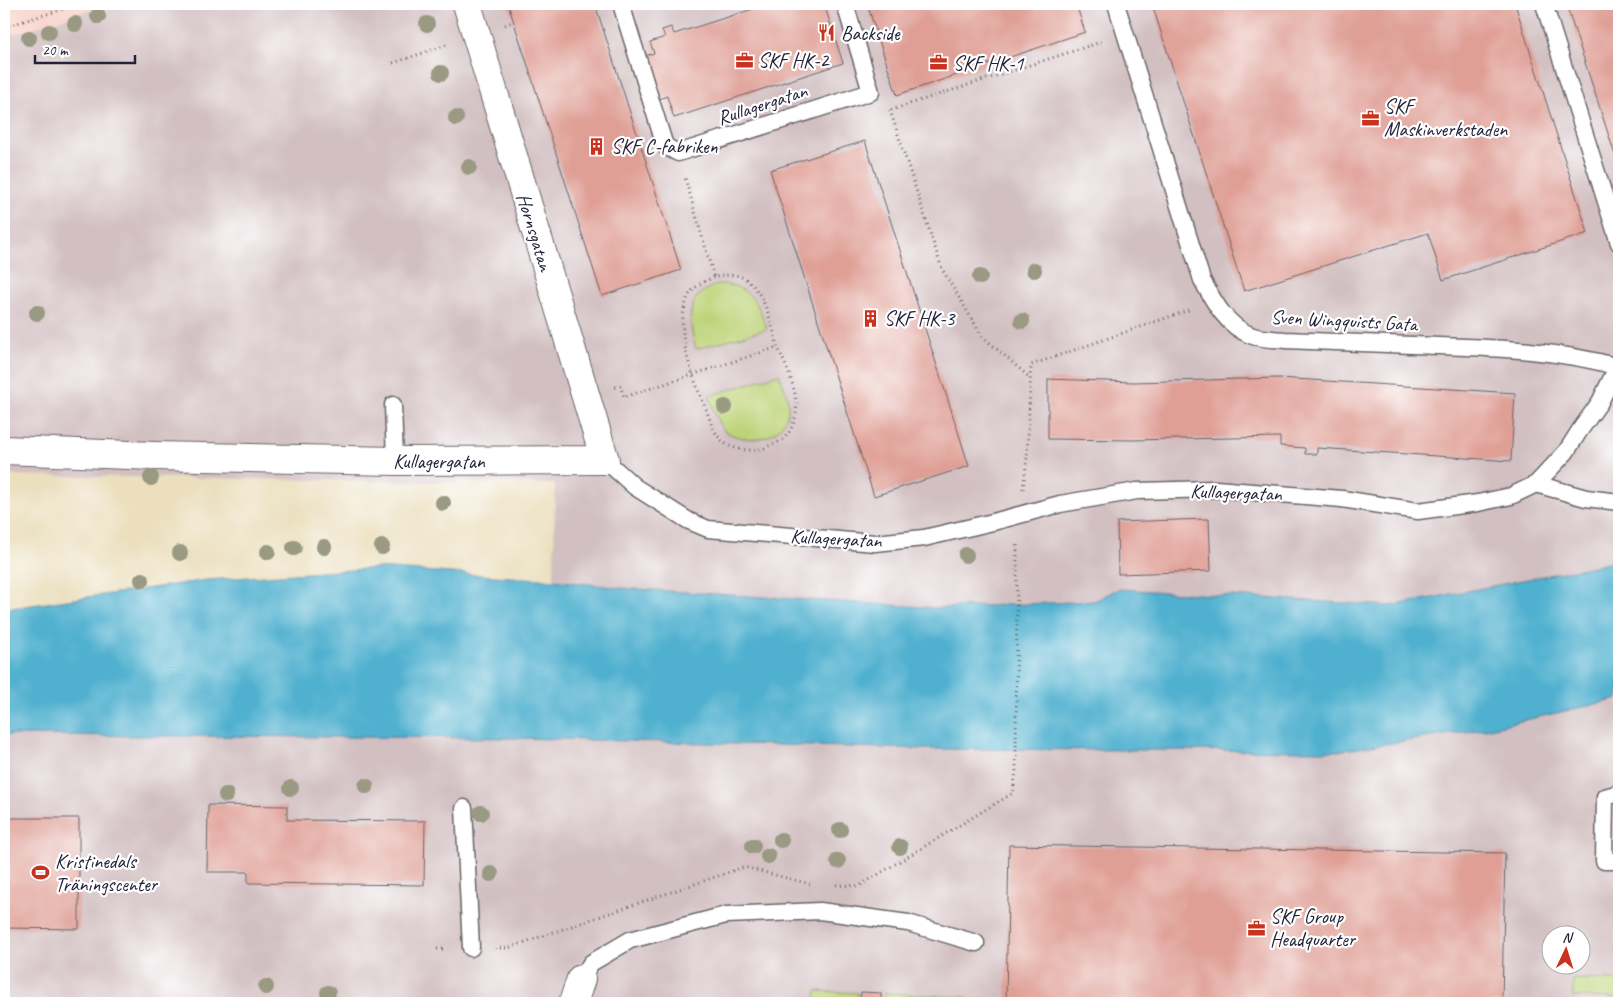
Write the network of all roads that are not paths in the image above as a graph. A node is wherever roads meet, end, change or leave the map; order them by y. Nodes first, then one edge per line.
1 (467, 4) edge
2 (621, 4) edge
3 (845, 4) edge
4 (1116, 4) edge
5 (1544, 4) edge
6 (1619, 243) edge
7 (1619, 365) edge
8 (394, 406) dead end
9 (4, 450) edge
10 (605, 460) junction
11 (395, 461) junction
12 (1536, 484) junction
13 (1619, 502) edge
14 (1619, 793) edge
15 (464, 808) dead end
16 (1619, 861) edge
17 (976, 943) dead end
18 (470, 948) road end
19 (577, 991) edge

1 - 10 street, Hornsgatan
2 - 3 lane, Rullagergatan
4 - 7 lane, Sven Wingquists Gata
5 - 6 lane
7 - 12 lane, Kullagergatan
8 - 11 lane
9 - 11 street, Kullagergatan
10 - 11 street, Kullagergatan
10 - 12 lane, Kullagergatan
12 - 13 lane
14 - 16 lane
15 - 18 lane
17 - 19 lane

